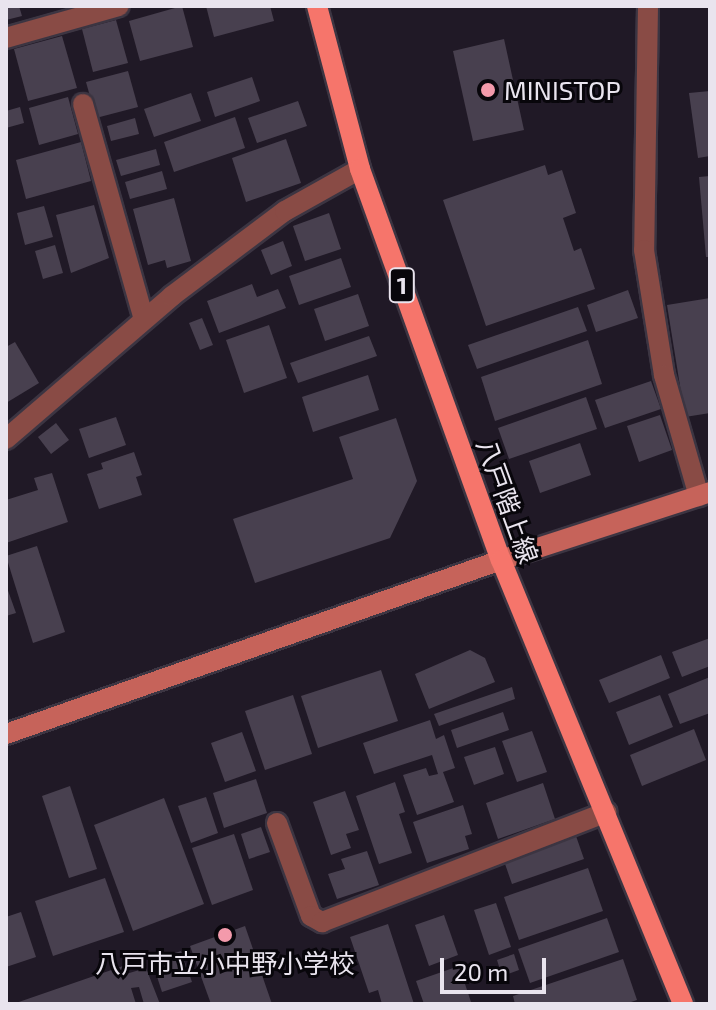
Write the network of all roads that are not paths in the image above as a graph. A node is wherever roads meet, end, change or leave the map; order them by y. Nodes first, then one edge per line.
1 (119, 6) edge
2 (317, 6) edge
3 (648, 6) edge
4 (6, 38) edge
5 (83, 104) dead end
6 (360, 169) junction
7 (144, 319) junction
8 (6, 439) edge
9 (704, 494) edge
10 (501, 560) junction
11 (6, 734) edge
12 (607, 812) junction
13 (277, 823) dead end
14 (683, 1004) edge

1 - 4 street
2 - 6 main road, 八戸階上線 / 1
3 - 9 street
5 - 7 street
6 - 7 street
6 - 10 main road, 八戸階上線 / 1
7 - 8 street
9 - 10 street
10 - 11 street
10 - 12 main road, 八戸階上線 / 1
12 - 13 street
12 - 14 main road, 八戸階上線 / 1

